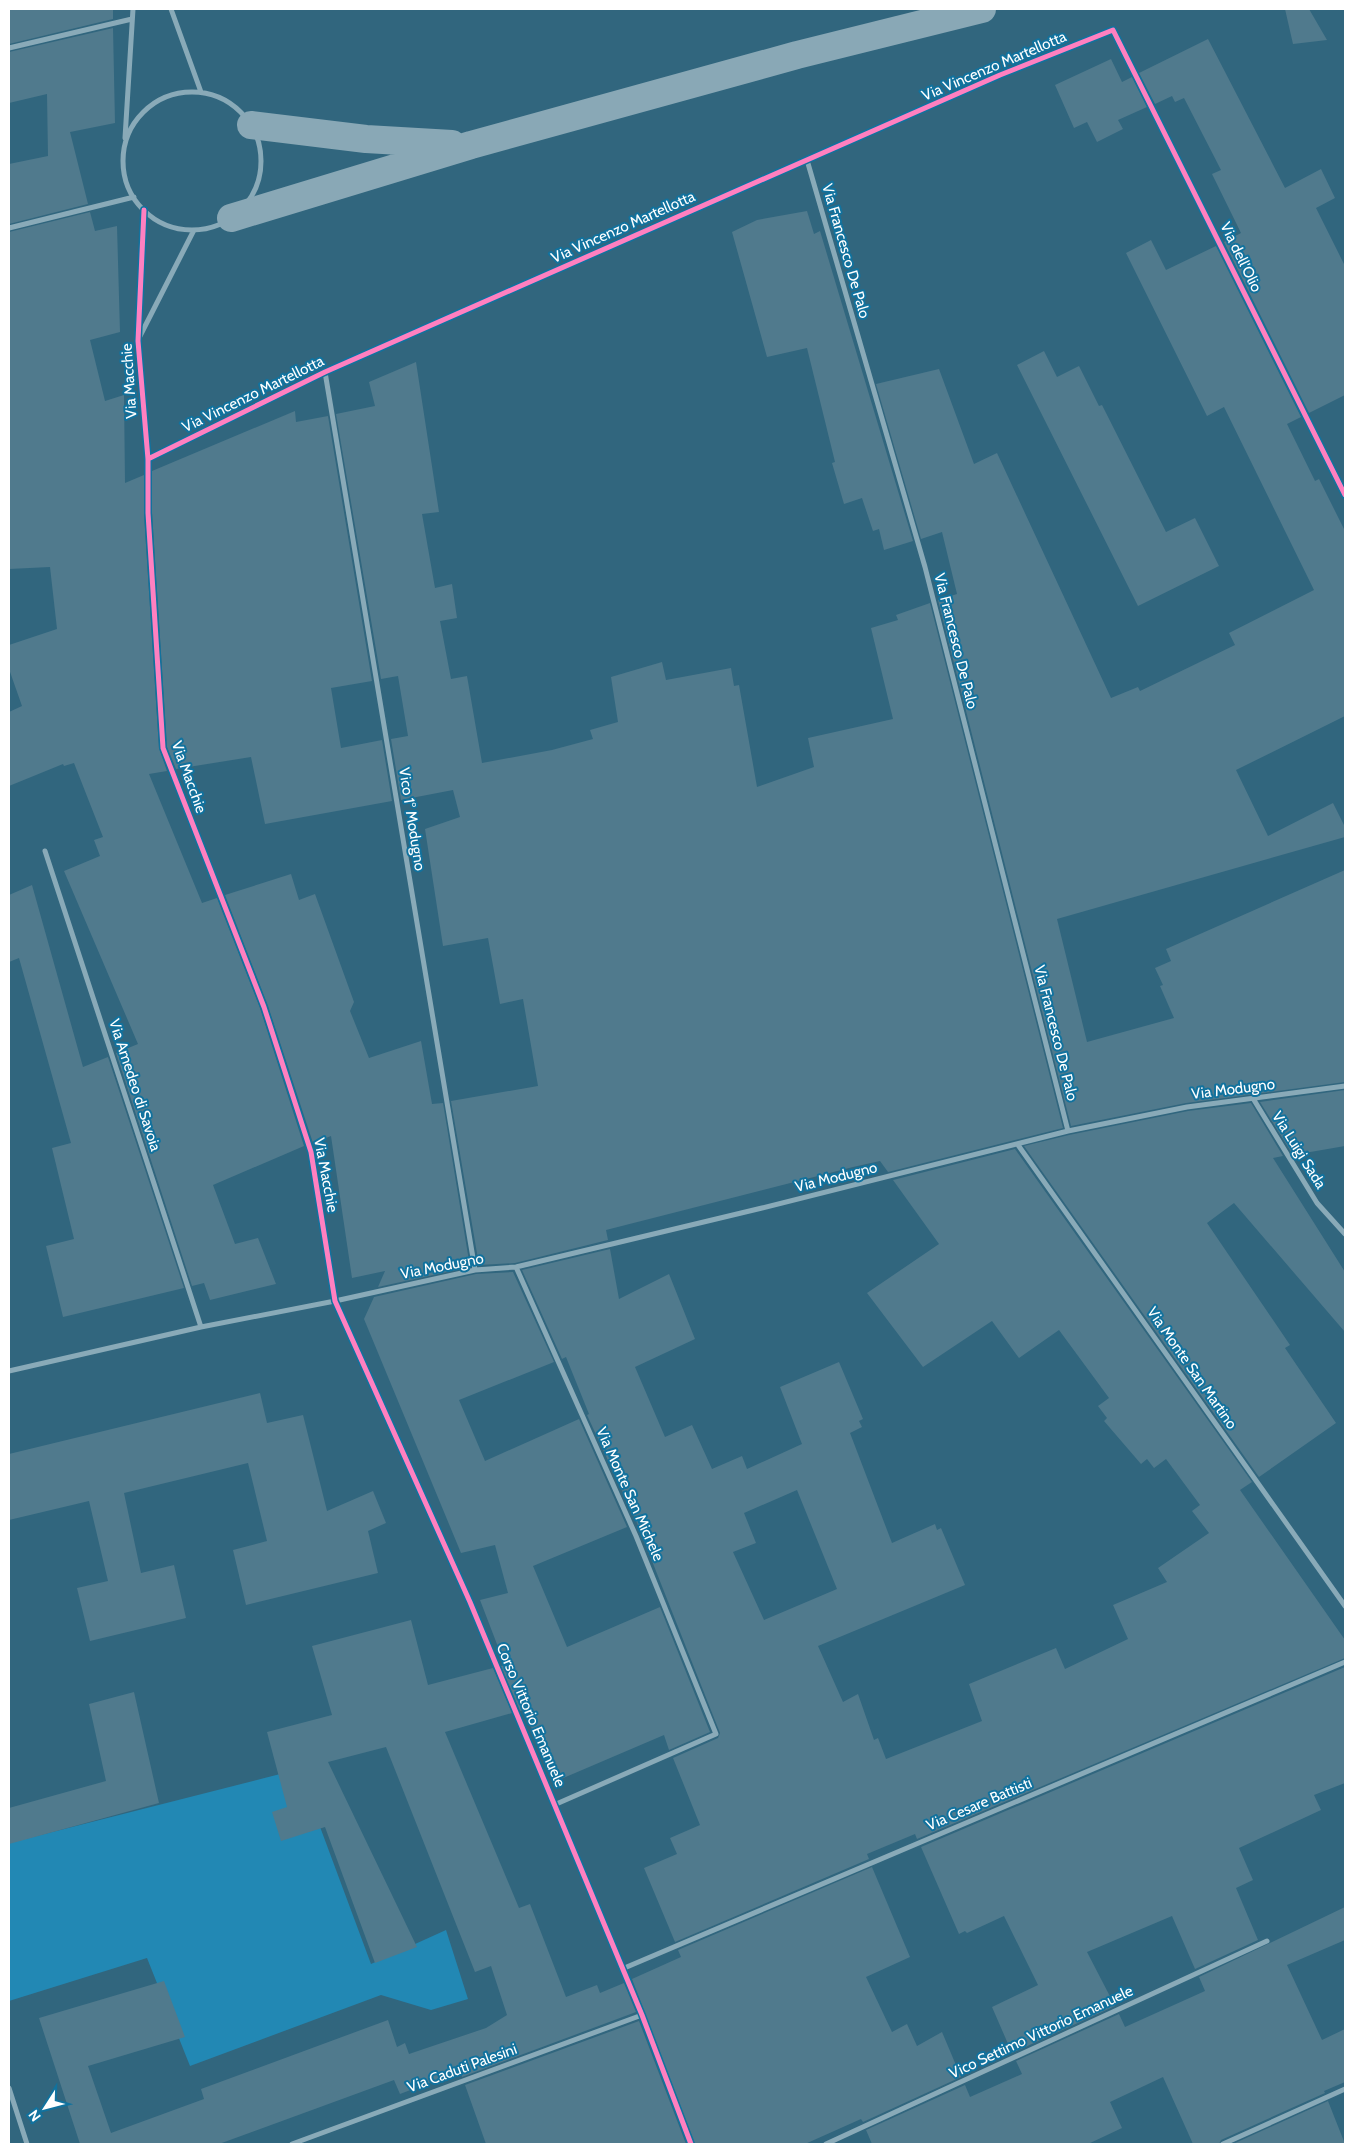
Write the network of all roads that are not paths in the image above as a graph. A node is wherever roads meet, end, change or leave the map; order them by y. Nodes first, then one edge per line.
1 (133, 9) edge
2 (171, 9) edge
3 (982, 9) edge
4 (132, 19) junction
5 (1114, 30) joint
6 (9, 48) edge
7 (201, 92) junction
8 (251, 125) junction
9 (125, 143) junction
10 (471, 145) junction
11 (807, 160) junction
12 (134, 197) junction
13 (144, 210) junction
14 (231, 218) junction
15 (9, 228) edge
16 (194, 230) junction
17 (138, 341) junction
18 (325, 372) junction
19 (148, 459) junction
20 (1345, 495) edge
21 (46, 851) dead end
22 (1345, 1086) edge
23 (1254, 1100) junction
24 (1068, 1131) junction
25 (1018, 1145) junction
26 (1345, 1234) edge
27 (516, 1267) junction
28 (475, 1270) junction
29 (335, 1301) junction
30 (201, 1328) junction
31 (9, 1371) edge
32 (1345, 1606) edge
33 (1345, 1662) edge
34 (554, 1805) junction
35 (1267, 1942) dead end
36 (622, 1969) junction
37 (642, 2015) junction
38 (9, 2088) edge
39 (1345, 2090) edge
40 (27, 2144) edge
41 (292, 2144) edge
42 (691, 2144) edge
43 (826, 2144) edge
44 (1223, 2144) edge

1 - 4 street
2 - 7 street
3 - 10 highway
4 - 6 street
4 - 9 street
5 - 11 street, Via Vincenzo Martellotta
5 - 20 street, Via dell'Olio
7 - 8 street
7 - 9 street
8 - 10 highway
8 - 14 street
9 - 12 street
10 - 14 highway
11 - 18 street, Via Vincenzo Martellotta
11 - 24 street, Via Francesco De Palo
12 - 13 street
12 - 15 street
13 - 16 street
13 - 17 street, Via Macchie
14 - 16 street
16 - 17 street
17 - 19 street, Via Macchie
18 - 19 street, Via Vincenzo Martellotta
18 - 28 street, Vico 1° Modugno
19 - 29 street, Via Macchie
21 - 30 street, Via Amedeo di Savoia
22 - 23 street, Via Modugno
23 - 24 street, Via Modugno
23 - 26 street, Via Luigi Sada
24 - 25 street, Via Modugno
25 - 27 street, Via Modugno
25 - 32 street, Via Monte San Martino
27 - 28 street, Via Modugno
27 - 34 street, Via Monte San Michele
28 - 29 street, Via Modugno
29 - 30 street
29 - 34 street, Corso Vittorio Emanuele
30 - 31 street
33 - 36 street, Via Cesare Battisti
34 - 36 street, Corso Vittorio Emanuele
35 - 43 street, Vico Settimo Vittorio Emanuele
36 - 37 street, Corso Vittorio Emanuele
37 - 41 street, Via Caduti Palesini
37 - 42 street, Corso Vittorio Emanuele
38 - 40 street
39 - 44 street

